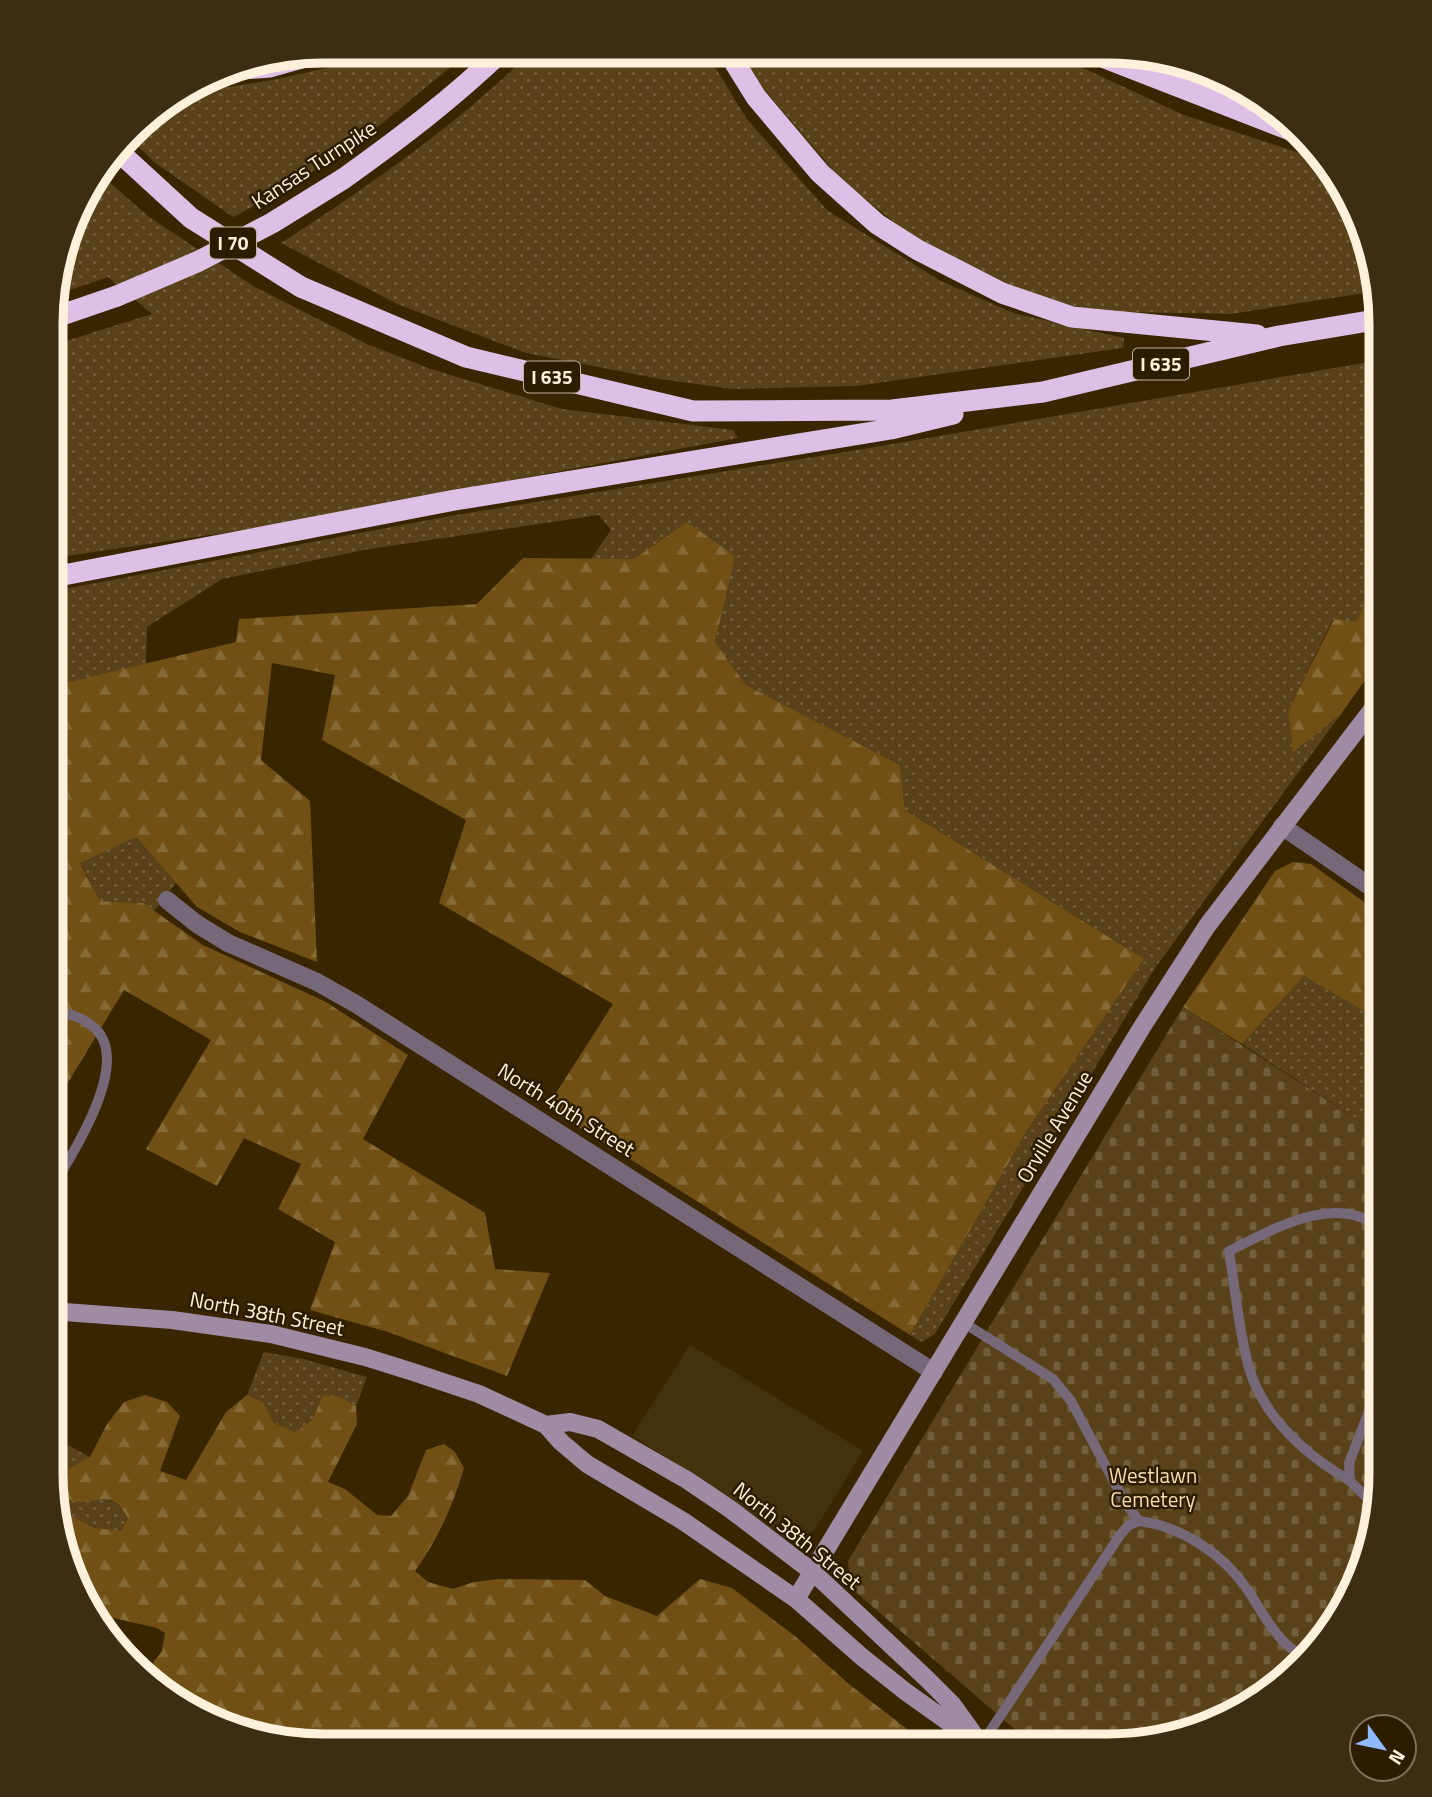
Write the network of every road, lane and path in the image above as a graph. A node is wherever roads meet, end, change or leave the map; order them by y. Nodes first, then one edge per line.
1 (490, 63) edge
2 (736, 63) edge
3 (1119, 64) edge
4 (1276, 125) edge
5 (124, 157) edge
6 (64, 314) edge
7 (1369, 321) edge
8 (1279, 336) junction
9 (1043, 392) junction
10 (63, 575) edge
11 (1369, 714) edge
12 (1282, 827) junction
13 (1369, 886) edge
14 (167, 900) dead end
15 (63, 1013) edge
16 (63, 1168) edge
17 (1369, 1222) edge
18 (63, 1312) edge
19 (964, 1323) junction
20 (934, 1371) junction
21 (1369, 1411) edge
22 (546, 1425) junction
23 (1350, 1482) junction
24 (1367, 1499) edge
25 (1139, 1521) junction
26 (814, 1573) junction
27 (796, 1599) junction
28 (1295, 1654) edge
29 (966, 1734) edge
30 (974, 1734) edge
31 (989, 1734) edge

1 - 6 highway, Kansas Turnpike / I 70, bridge
2 - 8 highway
3 - 4 highway
5 - 9 highway, I 635
7 - 8 highway, I 635
8 - 9 highway, I 635
9 - 10 highway
11 - 12 main road, Orville Avenue
12 - 13 street
12 - 19 main road, Orville Avenue
14 - 20 street, North 40th Street
15 - 16 lane
17 - 23 lane
18 - 22 main road, North 38th Street
19 - 20 main road, Orville Avenue
19 - 25 lane
20 - 26 main road, Orville Avenue
21 - 23 lane
22 - 26 main road, North 38th Street
22 - 27 main road, North 38th Street
23 - 24 lane
25 - 28 lane
25 - 31 lane
26 - 27 main road, Orville Avenue
26 - 30 main road, North 38th Street
27 - 29 main road, North 38th Street

